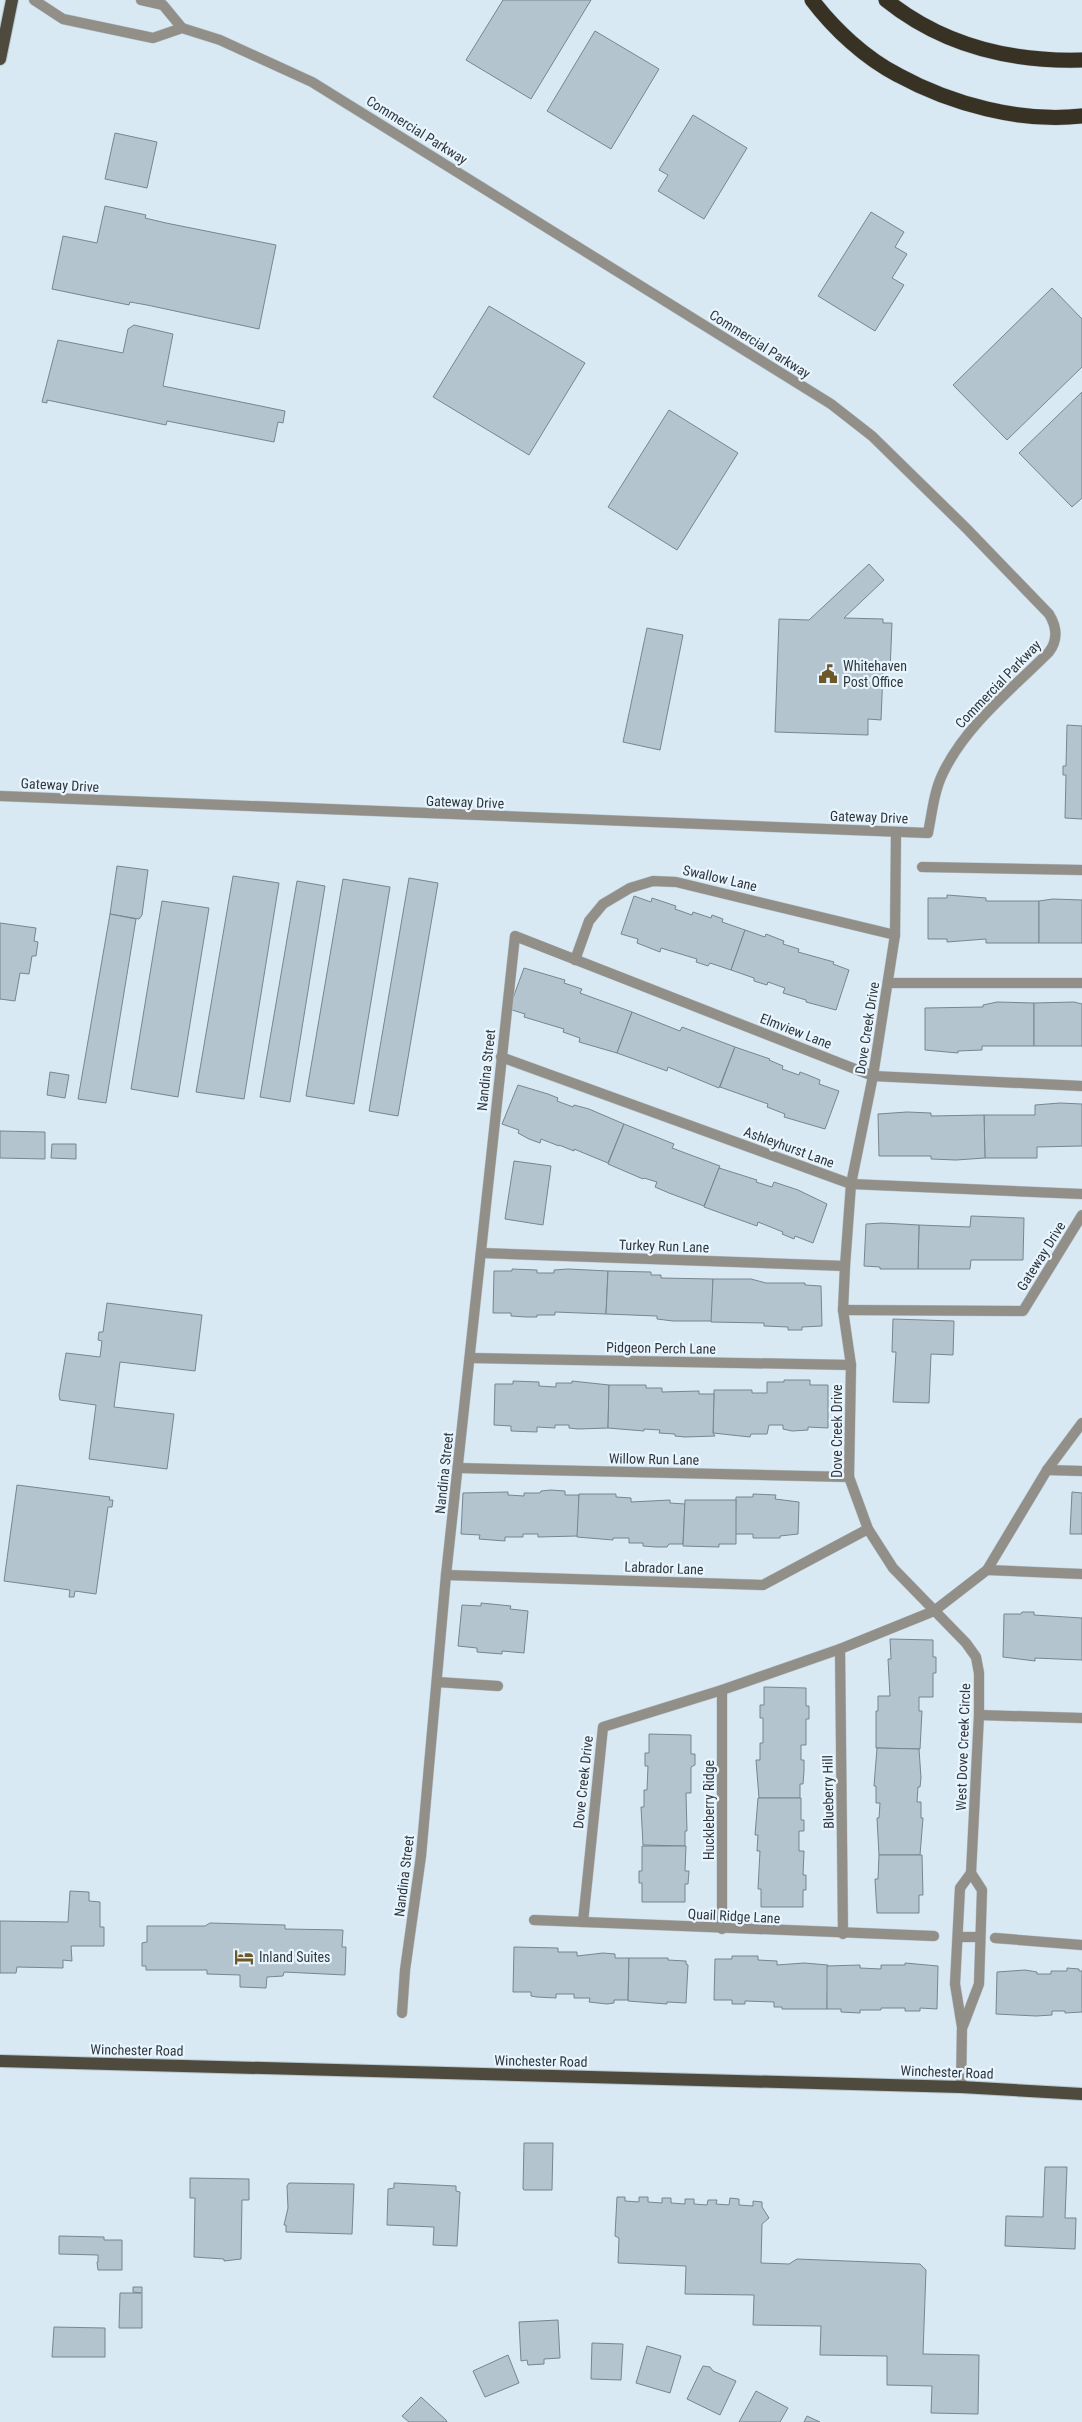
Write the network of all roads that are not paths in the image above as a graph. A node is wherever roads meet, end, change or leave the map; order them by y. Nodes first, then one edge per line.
1 (12, 0) edge
2 (34, 0) edge
3 (141, 0) edge
4 (812, 0) edge
5 (886, 0) edge
6 (182, 28) junction
7 (0, 59) edge
8 (1082, 60) edge
9 (1082, 116) edge
10 (0, 796) edge
11 (896, 832) junction
12 (928, 833) joint
13 (922, 867) dead end
14 (1082, 870) edge
15 (895, 935) junction
16 (515, 936) joint
17 (575, 960) junction
18 (888, 982) junction
19 (1082, 983) edge
20 (501, 1057) junction
21 (873, 1076) junction
22 (1082, 1086) edge
23 (851, 1184) junction
24 (1082, 1194) edge
25 (1082, 1215) edge
26 (482, 1253) junction
27 (845, 1266) junction
28 (843, 1310) junction
29 (471, 1358) junction
30 (851, 1365) junction
31 (1082, 1423) edge
32 (458, 1468) junction
33 (1047, 1470) junction
34 (1082, 1471) edge
35 (849, 1477) junction
36 (868, 1529) junction
37 (987, 1570) junction
38 (1082, 1574) edge
39 (446, 1575) junction
40 (934, 1611) junction
41 (840, 1649) junction
42 (437, 1682) junction
43 (498, 1686) dead end
44 (722, 1690) junction
45 (979, 1715) junction
46 (1082, 1718) edge
47 (971, 1873) junction
48 (534, 1920) dead end
49 (583, 1922) junction
50 (722, 1929) junction
51 (843, 1934) junction
52 (934, 1936) dead end
53 (958, 1937) junction
54 (980, 1937) junction
55 (995, 1938) dead end
56 (1082, 1944) edge
57 (402, 2013) dead end
58 (962, 2027) junction
59 (0, 2061) edge
60 (962, 2086) junction
61 (1082, 2094) edge

1 - 7 main road
2 - 6 street
3 - 6 street
4 - 9 highway
5 - 8 highway
6 - 12 street, Commercial Parkway
10 - 11 street, Gateway Drive
11 - 12 street, Gateway Drive
11 - 15 street, Dove Creek Drive
13 - 14 street
15 - 17 street, Swallow Lane
15 - 18 street, Dove Creek Drive
16 - 17 street, Elmview Lane
16 - 20 street, Nandina Street
17 - 21 street, Elmview Lane
18 - 19 street
18 - 21 street, Dove Creek Drive
20 - 23 street, Ashleyhurst Lane
20 - 26 street, Nandina Street
21 - 22 street, Elmview Lane
21 - 23 street, Dove Creek Drive
23 - 24 street, Ashleyhurst Lane
23 - 27 street, Dove Creek Drive
25 - 28 street, Gateway Drive
26 - 27 street, Turkey Run Lane
26 - 29 street, Nandina Street
27 - 28 street, Dove Creek Drive
28 - 30 street, Dove Creek Drive
29 - 30 street, Pidgeon Perch Lane
29 - 32 street, Nandina Street
30 - 35 street, Dove Creek Drive
31 - 33 street
32 - 35 street, Willow Run Lane
32 - 39 street, Nandina Street
33 - 34 street
33 - 37 street
35 - 36 street, Dove Creek Drive
36 - 39 street, Labrador Lane
36 - 40 street, Dove Creek Drive
37 - 38 street
37 - 40 street
39 - 42 street, Nandina Street
40 - 41 street, Dove Creek Drive
40 - 45 street, West Dove Creek Circle
41 - 44 street, Dove Creek Drive
41 - 51 street, Blueberry Hill
42 - 43 street
42 - 57 street, Nandina Street
44 - 49 street, Dove Creek Drive
44 - 50 street, Huckleberry Ridge
45 - 46 street
45 - 47 street, West Dove Creek Circle
47 - 53 street, West Dove Creek Circle
47 - 54 street, West Dove Creek Circle
48 - 49 street, Quail Ridge Lane
49 - 50 street, Quail Ridge Lane
50 - 51 street, Quail Ridge Lane
51 - 52 street, Quail Ridge Lane
53 - 54 street
53 - 58 street, West Dove Creek Circle
54 - 58 street, West Dove Creek Circle
55 - 56 street
58 - 60 street, West Dove Creek Circle
59 - 60 main road, Winchester Road
60 - 61 main road, Winchester Road

